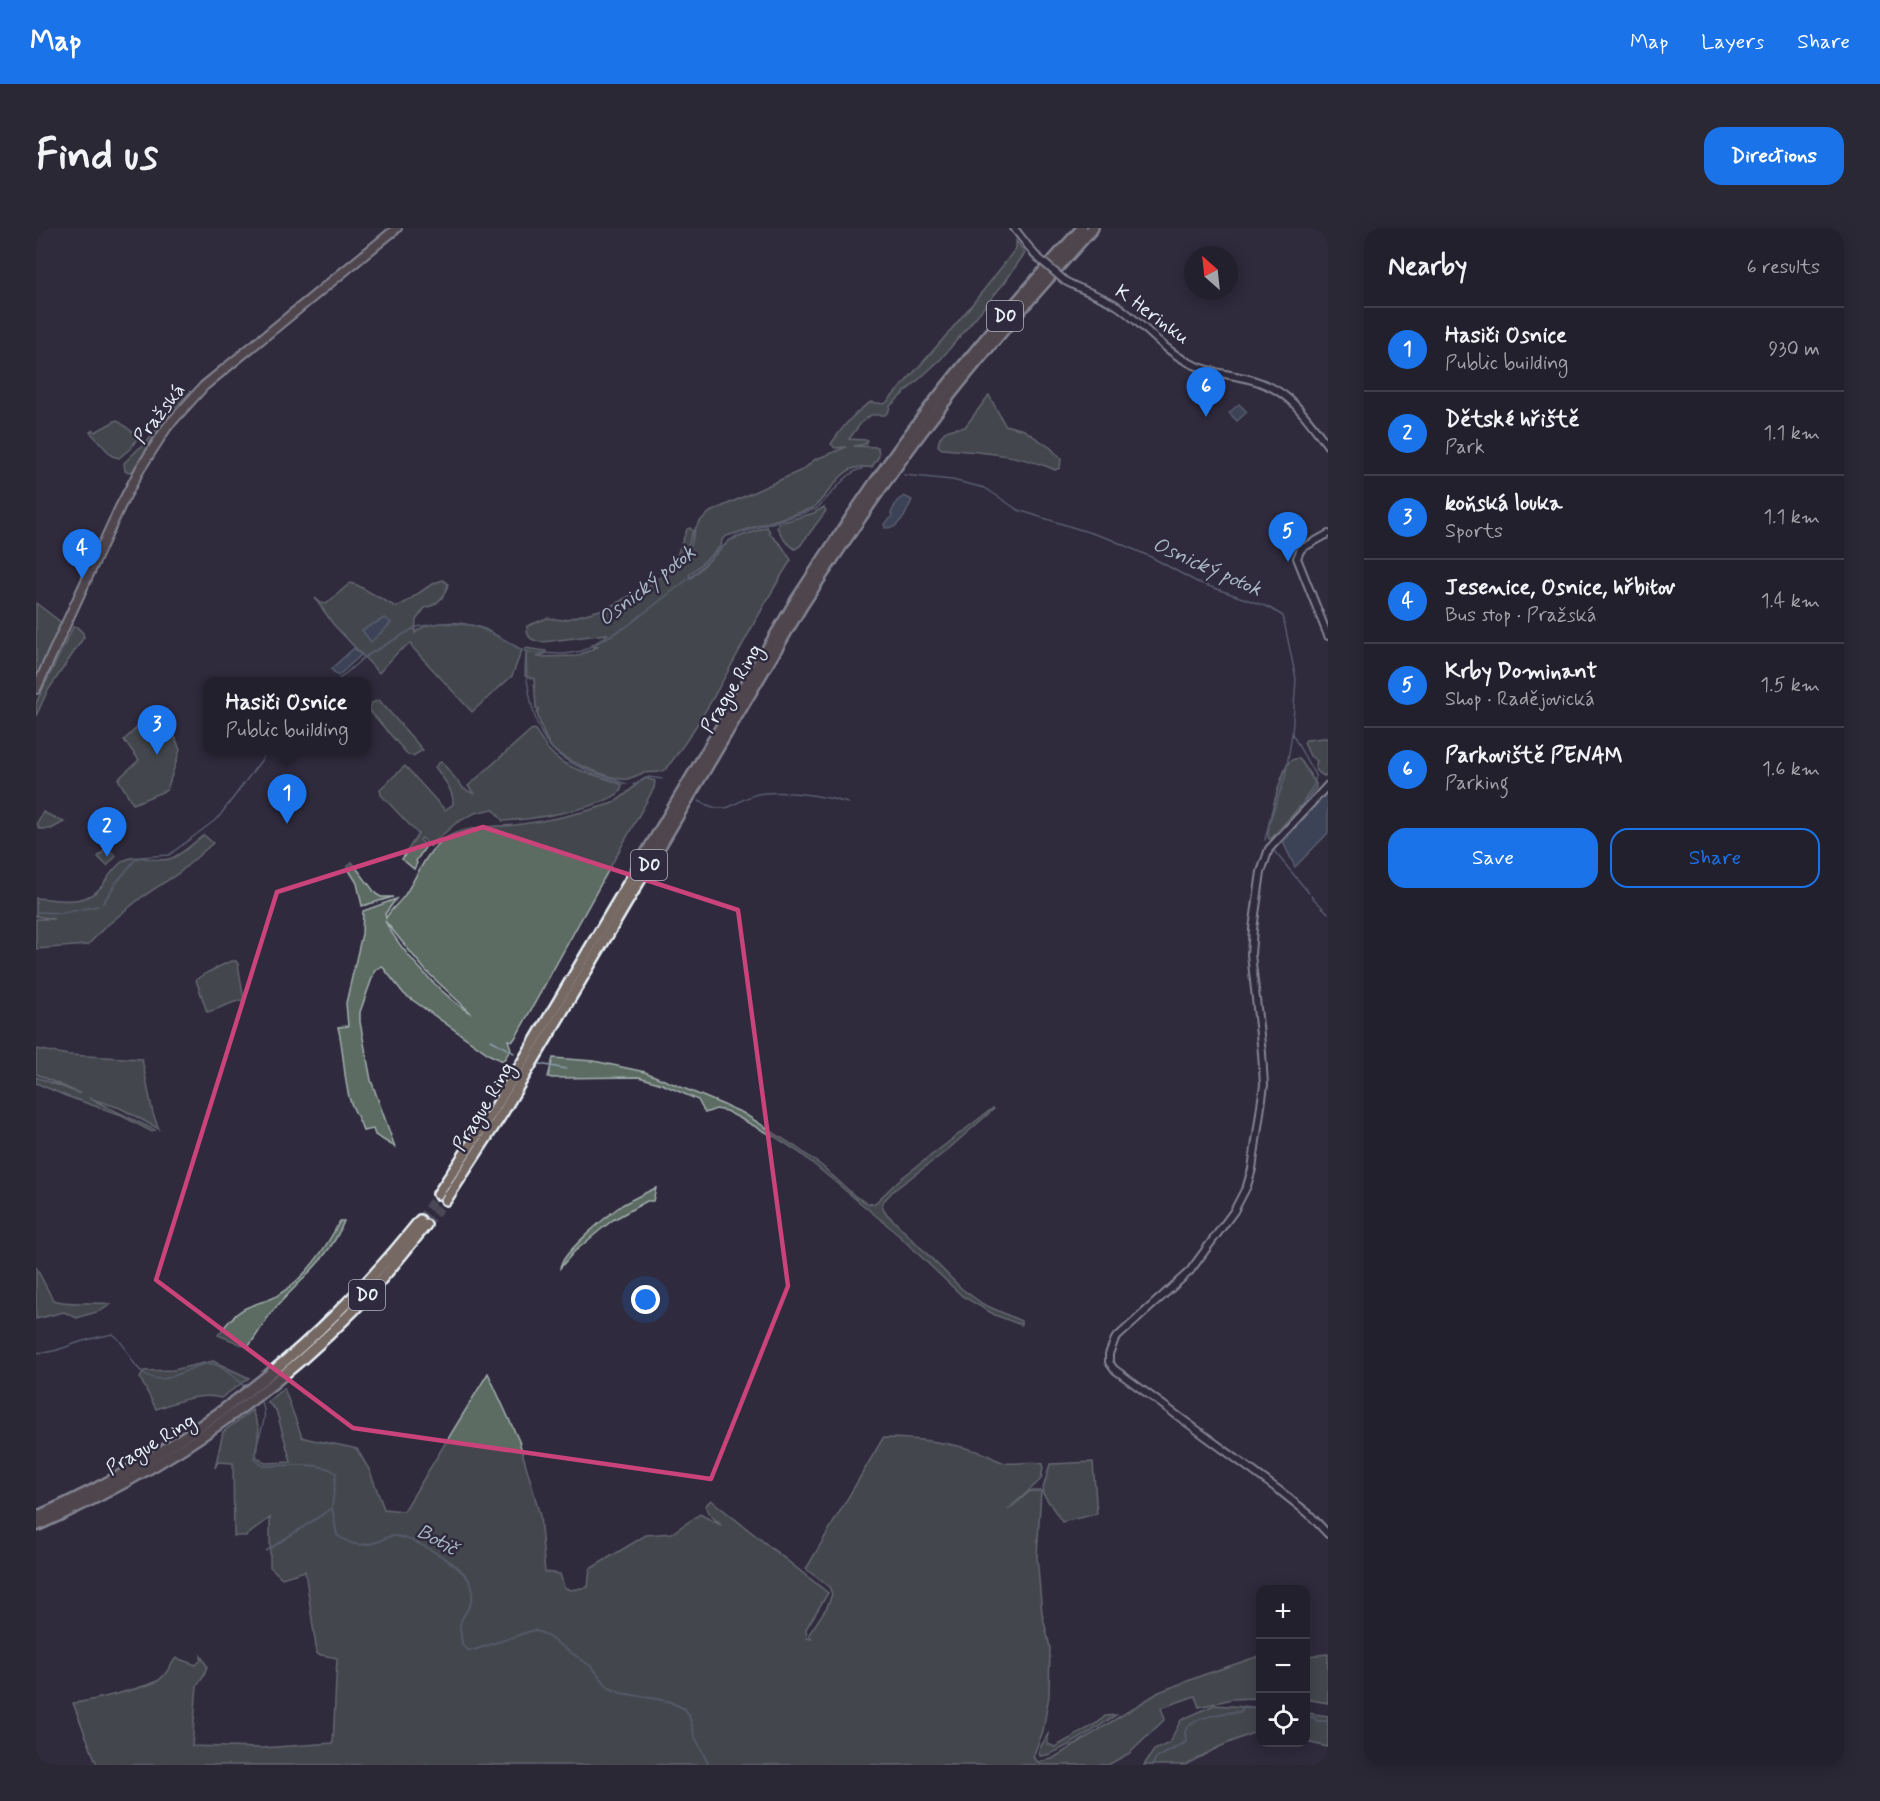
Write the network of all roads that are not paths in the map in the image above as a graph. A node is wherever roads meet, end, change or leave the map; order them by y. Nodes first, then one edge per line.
1 (397, 228) edge
2 (1014, 228) edge
3 (1082, 228) edge
4 (1093, 228) edge
5 (911, 439) junction
6 (1328, 446) edge
7 (1328, 534) edge
8 (1328, 636) edge
9 (36, 689) edge
10 (1328, 785) edge
11 (442, 1197) tunnel mouth
12 (423, 1223) tunnel mouth
13 (191, 1438) junction
14 (36, 1517) edge
15 (36, 1526) edge
16 (1328, 1534) edge

1 - 9 main road, Pražská
2 - 6 street, K Herinku, bridge
3 - 5 highway, Prague Ring / D0
4 - 5 highway, Prague Ring / D0
5 - 11 highway, Prague Ring / D0
7 - 8 street
10 - 16 street
12 - 13 highway, Prague Ring / D0
13 - 14 highway, Prague Ring / D0
13 - 15 highway, Prague Ring / D0

